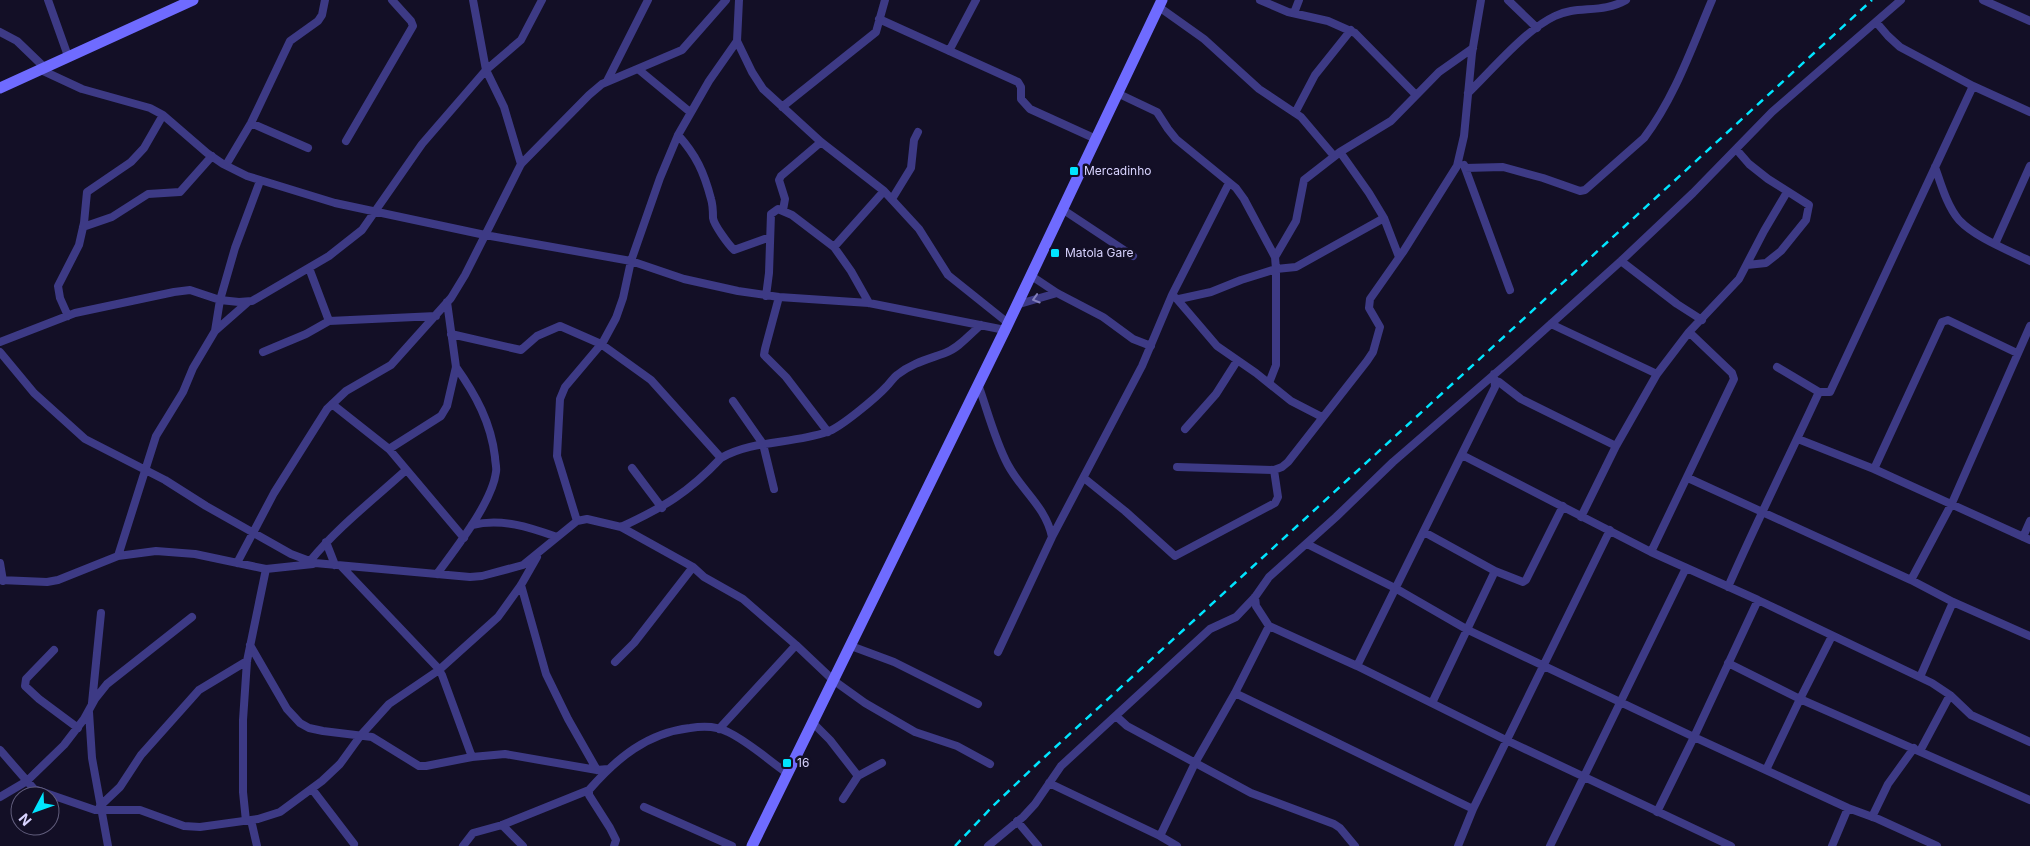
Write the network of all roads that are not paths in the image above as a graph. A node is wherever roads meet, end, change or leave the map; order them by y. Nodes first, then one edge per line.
1 (48, 0) edge
2 (193, 0) edge
3 (325, 0) edge
4 (392, 0) edge
5 (473, 0) edge
6 (542, 0) edge
7 (648, 0) edge
8 (726, 0) edge
9 (738, 0) edge
10 (885, 0) edge
11 (976, 0) edge
12 (1260, 0) edge
13 (1299, 0) edge
14 (1481, 0) edge
15 (1508, 0) edge
16 (1626, 0) edge
17 (1712, 0) edge
18 (1901, 0) edge
19 (1984, 0) edge
20 (1160, 3) edge
21 (1294, 13) junction
22 (879, 19) junction
23 (2030, 21) edge
24 (1876, 22) junction
25 (1536, 28) junction
26 (1351, 30) junction
27 (0, 32) edge
28 (737, 41) junction
29 (1473, 48) junction
30 (949, 51) junction
31 (68, 56) junction
32 (42, 68) junction
33 (638, 69) junction
34 (486, 70) junction
35 (606, 81) junction
36 (3, 83) edge
37 (1973, 86) junction
38 (1117, 93) junction
39 (1468, 93) junction
40 (1416, 95) junction
41 (782, 107) junction
42 (690, 112) junction
43 (2030, 112) edge
44 (1295, 113) junction
45 (163, 115) junction
46 (251, 122) junction
47 (918, 132) dead end
48 (678, 135) junction
49 (1096, 139) junction
50 (346, 141) dead end
51 (821, 142) junction
52 (308, 148) dead end
53 (1736, 149) junction
54 (1337, 154) junction
55 (1460, 154) junction
56 (212, 156) junction
57 (521, 164) junction
58 (226, 165) junction
59 (2030, 166) edge
60 (1935, 167) junction
61 (1465, 168) junction
62 (2028, 176) edge
63 (260, 181) junction
64 (1229, 183) junction
65 (884, 191) junction
66 (1787, 192) junction
67 (892, 199) junction
68 (1062, 209) junction
69 (783, 210) junction
70 (374, 212) junction
71 (1384, 218) junction
72 (83, 227) junction
73 (485, 235) junction
74 (770, 237) junction
75 (1995, 244) junction
76 (834, 247) junction
77 (1133, 256) dead end
78 (1275, 257) junction
79 (1399, 257) junction
80 (632, 261) junction
81 (1621, 261) junction
82 (2030, 261) edge
83 (1747, 265) junction
84 (309, 268) junction
85 (1276, 269) junction
86 (1030, 275) junction
87 (1510, 290) dead end
88 (1056, 293) junction
89 (766, 296) junction
90 (1175, 297) junction
91 (779, 298) junction
92 (220, 300) junction
93 (248, 302) junction
94 (447, 302) junction
95 (869, 303) junction
96 (1016, 305) junction
97 (68, 316) junction
98 (436, 316) junction
99 (1702, 320) junction
100 (329, 321) junction
101 (1551, 324) junction
102 (980, 325) junction
103 (1006, 326) junction
104 (2030, 326) edge
105 (215, 330) junction
106 (1689, 332) junction
107 (451, 334) junction
108 (0, 342) edge
109 (600, 344) junction
110 (1151, 346) junction
111 (0, 352) edge
112 (263, 352) dead end
113 (2017, 353) junction
114 (1512, 359) junction
115 (1237, 361) junction
116 (456, 367) junction
117 (1777, 367) dead end
118 (1494, 374) junction
119 (1657, 374) junction
120 (1269, 383) junction
121 (978, 384) junction
122 (1497, 384) junction
123 (1819, 392) junction
124 (733, 401) dead end
125 (332, 404) junction
126 (1322, 417) junction
127 (1185, 428) dead end
128 (828, 432) junction
129 (1798, 439) junction
130 (762, 444) junction
131 (1616, 446) junction
132 (389, 450) junction
133 (1462, 454) junction
134 (720, 458) junction
135 (1177, 467) dead end
136 (632, 468) dead end
137 (1874, 469) junction
138 (406, 470) junction
139 (1274, 470) junction
140 (146, 471) junction
141 (1084, 478) junction
142 (1688, 478) junction
143 (774, 490) dead end
144 (1952, 503) junction
145 (1563, 506) junction
146 (662, 508) junction
147 (1762, 510) junction
148 (1581, 516) junction
149 (577, 521) junction
150 (2030, 521) edge
151 (472, 525) junction
152 (621, 527) junction
153 (1610, 530) junction
154 (1424, 532) junction
155 (254, 534) junction
156 (1052, 537) junction
157 (464, 538) junction
158 (557, 538) junction
159 (2026, 538) edge
160 (326, 542) junction
161 (1306, 544) junction
162 (1651, 552) junction
163 (540, 553) junction
164 (118, 556) junction
165 (313, 562) junction
166 (0, 563) edge
167 (237, 563) junction
168 (338, 566) junction
169 (693, 567) junction
170 (1686, 568) junction
171 (266, 569) junction
172 (1495, 571) junction
173 (437, 574) junction
174 (2, 580) edge
175 (1911, 580) junction
176 (521, 585) junction
177 (1728, 587) junction
178 (1395, 588) junction
179 (1255, 597) junction
180 (1758, 600) junction
181 (1953, 602) junction
182 (101, 613) dead end
183 (192, 617) dead end
184 (1269, 626) junction
185 (1468, 630) junction
186 (1832, 636) junction
187 (2030, 636) edge
188 (796, 644) junction
189 (250, 645) junction
190 (851, 646) junction
191 (54, 650) dead end
192 (998, 652) dead end
193 (247, 661) junction
194 (615, 662) dead end
195 (1728, 663) junction
196 (1357, 666) junction
197 (1545, 666) junction
198 (439, 670) junction
199 (1920, 677) junction
200 (833, 680) junction
201 (1235, 693) junction
202 (1950, 695) junction
203 (1800, 698) junction
204 (1621, 702) junction
205 (1432, 703) junction
206 (978, 704) dead end
207 (90, 708) junction
208 (1116, 716) junction
209 (812, 722) junction
210 (78, 728) junction
211 (718, 729) junction
212 (361, 735) junction
213 (1694, 737) junction
214 (1508, 741) junction
215 (2030, 742) edge
216 (0, 750) edge
217 (1917, 750) junction
218 (472, 757) junction
219 (1195, 762) junction
220 (882, 763) dead end
221 (990, 764) dead end
222 (608, 769) junction
223 (597, 770) junction
224 (1766, 770) junction
225 (788, 773) junction
226 (858, 776) junction
227 (1585, 776) junction
228 (27, 781) junction
229 (1049, 783) junction
230 (312, 789) junction
231 (589, 790) junction
232 (0, 796) edge
233 (843, 799) dead end
234 (2030, 800) edge
235 (644, 806) dead end
236 (101, 808) junction
237 (1848, 808) junction
238 (1473, 809) junction
239 (1657, 812) junction
240 (1872, 816) junction
241 (249, 821) junction
242 (1017, 821) junction
243 (502, 825) junction
244 (1160, 836) junction
245 (354, 844) dead end
246 (258, 845) edge
247 (108, 846) edge
248 (463, 846) edge
249 (523, 846) edge
250 (614, 846) edge
251 (732, 846) edge
252 (752, 846) edge
253 (988, 846) edge
254 (1038, 846) edge
255 (1177, 846) edge
256 (1355, 846) edge
257 (1458, 846) edge
258 (1550, 846) edge
259 (1731, 846) edge
260 (1832, 846) edge
261 (1937, 846) edge

1 - 31 street
2 - 31 street
3 - 46 street
4 - 50 street
5 - 34 street
6 - 34 street
7 - 35 street
8 - 33 street
9 - 28 street
10 - 22 street
11 - 30 street
12 - 21 street
13 - 21 street
14 - 29 street
15 - 25 street
16 - 25 street
17 - 61 street
18 - 24 street
19 - 23 street
20 - 38 street
20 - 44 street
21 - 26 street
22 - 30 street
22 - 41 street
24 - 37 street
24 - 53 street
25 - 39 street
26 - 40 street
26 - 44 street
27 - 32 street
28 - 41 street
28 - 42 street
29 - 39 street
29 - 40 street
30 - 49 street
31 - 32 street
32 - 36 street
32 - 45 street
33 - 35 street
33 - 42 street
34 - 57 street
34 - 70 street
35 - 57 street
37 - 43 street
37 - 60 street
38 - 49 street
38 - 64 street
39 - 55 street
40 - 54 street
41 - 51 street
42 - 48 street
44 - 54 street
45 - 56 street
45 - 72 street
46 - 52 street
46 - 58 street
47 - 67 street
48 - 74 street
48 - 80 street
49 - 68 street
51 - 65 street
51 - 69 street
53 - 66 street
53 - 81 street
54 - 71 street
54 - 78 street
55 - 61 street
55 - 79 street
56 - 58 street
56 - 72 street
57 - 73 street
58 - 63 street
59 - 62 street
60 - 75 street
60 - 123 street
61 - 87 street
62 - 75 street
63 - 70 street
63 - 92 street
64 - 78 street
64 - 90 street
65 - 67 street
65 - 76 street
66 - 83 street
66 - 83 street
67 - 103 street
68 - 77 street
68 - 86 street
69 - 74 street
69 - 76 street
70 - 73 street
70 - 84 street
71 - 79 street
71 - 85 street
72 - 97 street
73 - 80 street
73 - 94 street
74 - 89 street
75 - 82 street
76 - 95 street
78 - 85 street
79 - 126 street
80 - 89 street
80 - 109 street
81 - 99 street
81 - 101 street
83 - 99 street
84 - 93 street
84 - 100 street
85 - 90 street
85 - 120 street
86 - 88 street
86 - 96 street
88 -> 96 street
88 - 110 street
89 - 91 street
90 - 110 street
90 - 115 street
91 - 95 street
91 - 128 street
92 - 93 street
92 - 97 street
92 - 105 street
93 - 105 street
94 - 98 street
94 - 107 street
95 - 102 street
96 - 103 street
97 - 108 street
98 - 100 street
98 - 125 street
99 - 106 street
100 - 112 street
101 - 114 street
101 - 119 street
102 - 103 street
102 - 128 street
103 - 121 street
104 - 113 street
105 - 140 street
106 - 119 street
106 - 142 street
107 - 109 street
107 - 116 street
109 - 134 street
109 - 149 street
110 - 141 street
111 - 140 street
113 - 137 street
113 - 144 street
114 - 118 street
114 - 122 street
115 - 120 street
115 - 127 street
116 - 132 street
116 - 151 street
117 - 123 street
118 - 122 street
118 - 161 street
119 - 131 street
120 - 126 street
121 - 156 street
121 - 190 street
122 - 131 street
122 - 133 street
123 - 129 street
124 - 130 street
125 - 132 street
125 - 155 street
126 - 139 street
128 - 130 street
129 - 137 street
129 - 147 street
130 - 134 street
130 - 143 street
131 - 148 street
132 - 138 street
133 - 145 street
133 - 154 street
134 - 146 street
135 - 139 street
136 - 146 street
137 - 144 street
138 - 157 street
138 - 160 street
139 - 141 street
140 - 155 street
140 - 164 street
141 - 156 street
142 - 147 street
142 - 162 street
144 - 159 street
144 - 175 street
145 - 148 street
145 - 172 street
146 - 152 street
147 - 175 street
147 - 177 street
148 - 153 street
149 - 152 street
149 - 158 street
150 - 159 street
151 - 157 street
151 - 158 street
152 - 169 street
153 - 162 street
153 - 197 street
154 - 172 street
154 - 178 street
155 - 165 street
155 - 167 street
156 - 192 street
157 - 173 street
158 - 163 street
160 - 165 street
160 - 168 street
161 - 178 street
161 - 179 street
162 - 170 street
163 - 173 street
163 - 176 street
164 - 167 street
164 - 174 street
165 - 168 street
165 - 171 street
166 - 174 street
167 - 171 street
168 - 173 street
168 - 198 street
169 - 188 street
169 - 194 street
170 - 177 street
170 - 204 street
171 - 189 street
172 - 185 street
175 - 181 street
176 - 198 street
176 - 223 street
177 - 180 street
178 - 185 street
178 - 196 street
179 - 184 street
179 - 208 street
180 - 186 street
180 - 195 street
181 - 187 street
181 - 199 street
182 - 207 street
183 - 207 street
184 - 196 street
184 - 201 street
185 - 197 street
185 - 205 street
186 - 199 street
186 - 203 street
188 - 200 street
188 - 211 street
189 - 193 street
189 - 212 street
190 - 200 street
190 - 206 street
191 - 210 street
193 - 236 street
193 - 241 street
195 - 203 street
195 - 213 street
196 - 205 street
197 - 204 street
197 - 214 street
198 - 212 street
198 - 218 street
199 - 202 street
200 - 209 street
200 - 221 street
201 - 219 street
201 - 238 street
202 - 215 street
202 - 217 street
203 - 217 street
203 - 224 street
204 - 213 street
204 - 227 street
205 - 214 street
207 - 210 street
207 - 236 street
208 - 219 street
208 - 229 street
209 - 225 street
209 - 226 street
210 - 228 street
211 - 222 street
211 - 225 street
212 - 218 street
212 - 230 street
213 - 224 street
213 - 239 street
214 - 227 street
214 - 238 street
216 - 228 street
217 - 234 street
217 - 240 street
218 - 223 street
219 - 244 street
219 - 256 street
220 - 226 street
222 - 223 street
222 - 231 street
224 - 237 street
225 - 252 street
226 - 233 street
227 - 239 street
227 - 258 street
228 - 232 street
228 - 236 street
229 - 242 street
229 - 244 street
230 - 241 street
230 - 245 street
231 - 243 street
231 - 250 street
235 - 251 street
236 - 241 street
236 - 247 street
237 - 240 street
237 - 260 street
238 - 257 street
239 - 259 street
240 - 261 street
241 - 246 street
242 - 253 street
242 - 254 street
243 - 248 street
243 - 249 street
244 - 255 street

